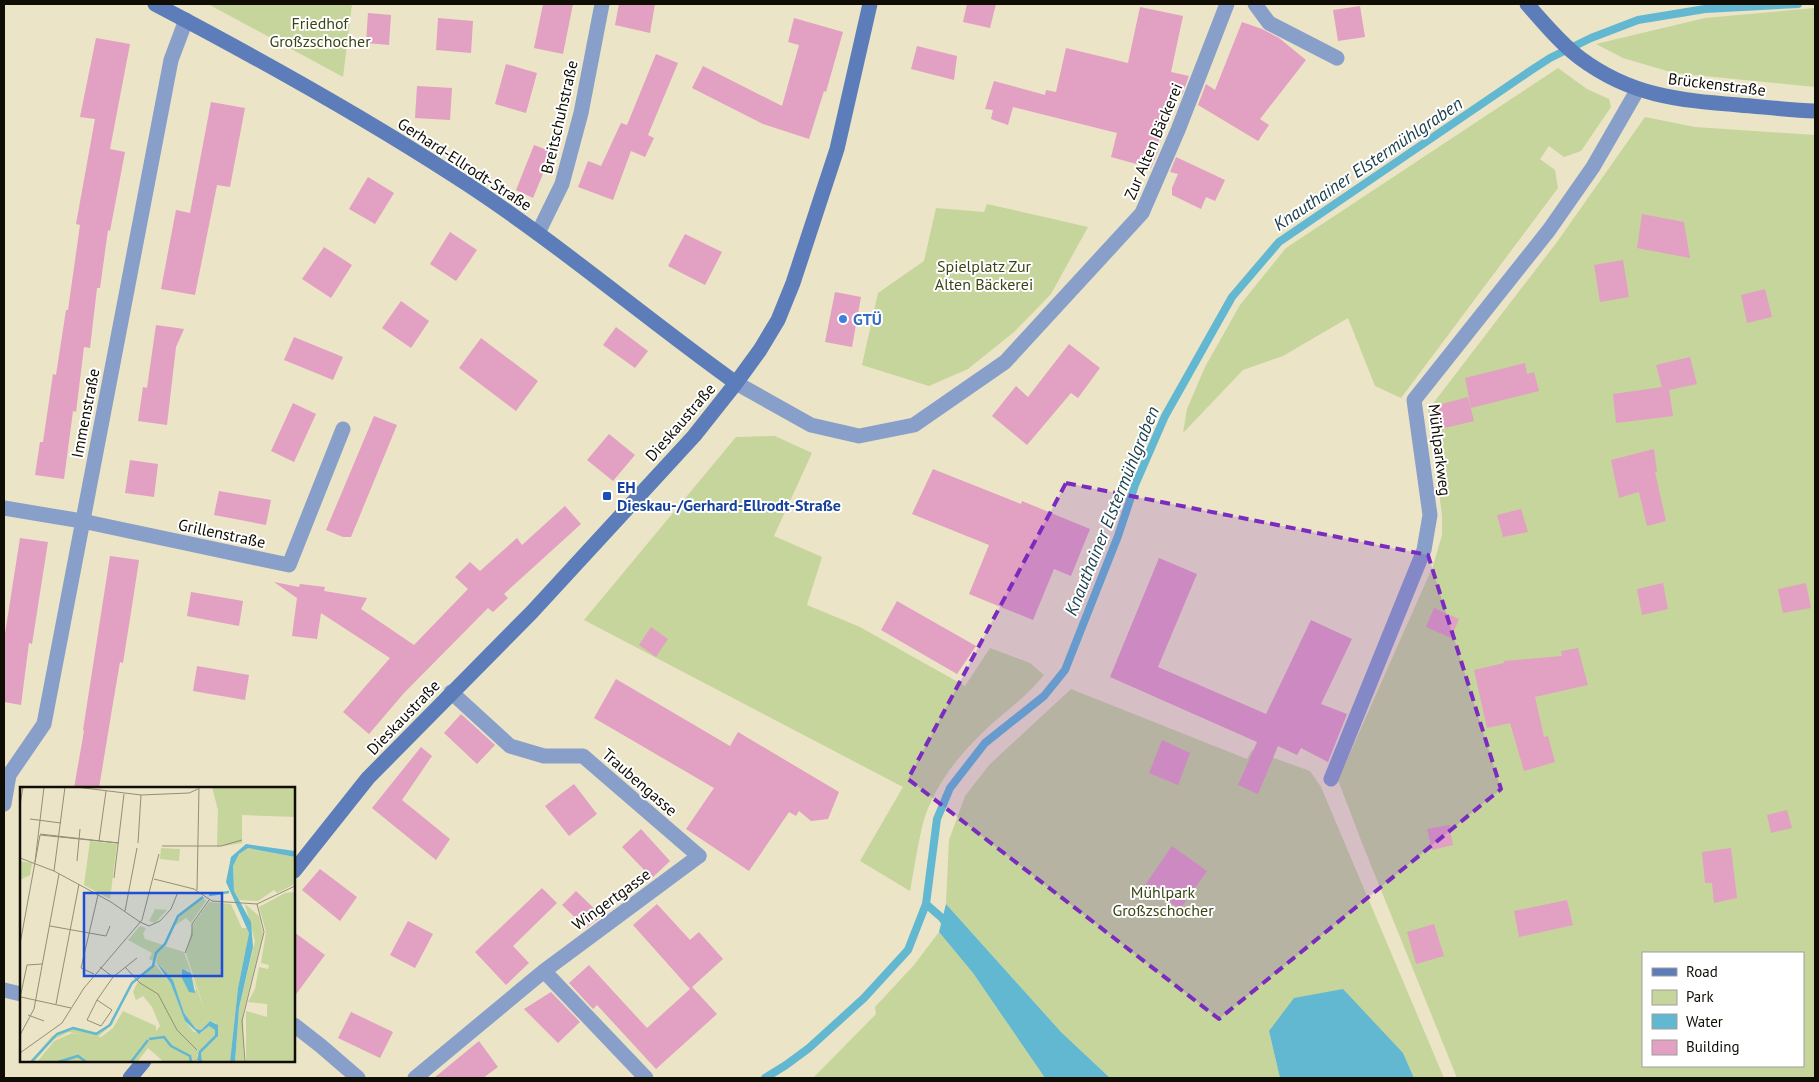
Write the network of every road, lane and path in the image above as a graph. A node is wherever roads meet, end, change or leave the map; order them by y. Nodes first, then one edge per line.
1 (155, 4) edge
2 (602, 4) edge
3 (870, 4) edge
4 (1227, 4) edge
5 (1255, 4) edge
6 (1526, 4) edge
7 (186, 20) junction
8 (1337, 58) dead end
9 (1638, 89) junction
10 (1815, 111) edge
11 (538, 233) junction
12 (736, 383) junction
13 (343, 429) dead end
14 (4, 508) edge
15 (82, 521) junction
16 (452, 692) junction
17 (1331, 779) dead end
18 (4, 804) edge
19 (699, 856) joint
20 (295, 870) edge
21 (544, 971) junction
22 (4, 990) edge
23 (20, 994) edge
24 (295, 1026) edge
25 (139, 1062) edge
26 (130, 1078) edge
27 (358, 1078) edge
28 (415, 1078) edge
29 (646, 1078) edge

1 - 7 main road, Gerhard-Ellrodt-Straße
2 - 11 street, Breitschuhstraße
3 - 12 main road, Dieskaustraße
4 - 12 street, Zur Alten Bäckerei
5 - 8 street
6 - 9 main road, Brückenstraße
7 - 11 main road, Gerhard-Ellrodt-Straße
7 - 15 street, Immenstraße
9 - 10 main road, Brückenstraße
9 - 17 street, Mühlparkweg
11 - 12 main road, Gerhard-Ellrodt-Straße
12 - 16 main road, Dieskaustraße
13 - 15 street, Grillenstraße
14 - 15 street, Grillenstraße
15 - 18 street, Immenstraße
16 - 19 street, Traubengasse
16 - 20 main road, Dieskaustraße
19 - 21 street, Wingertgasse
21 - 28 street, Wingertgasse
21 - 29 street
22 - 23 street
24 - 27 street
25 - 26 main road

